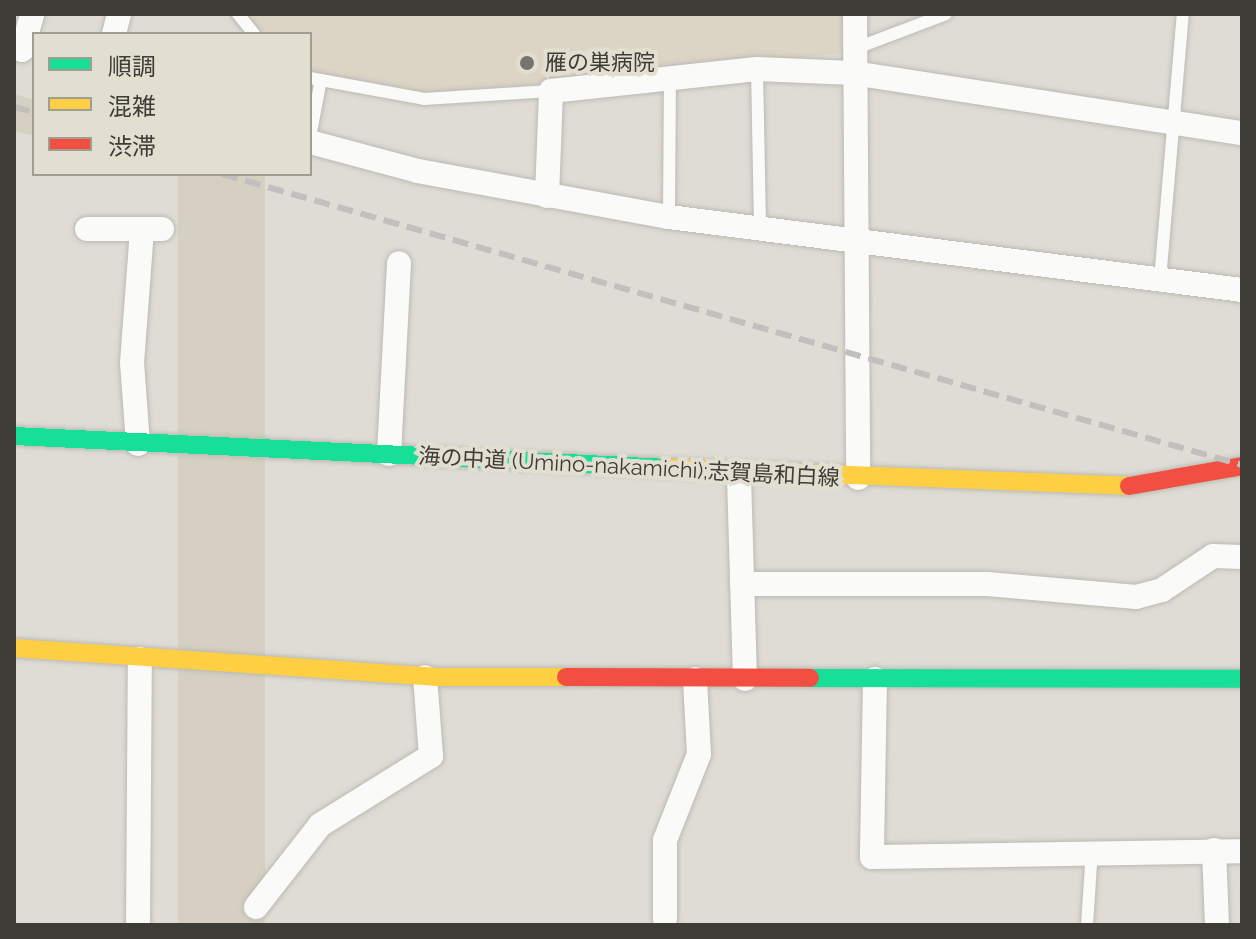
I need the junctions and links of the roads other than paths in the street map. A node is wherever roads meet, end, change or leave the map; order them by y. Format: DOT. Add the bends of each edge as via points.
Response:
graph roads {
  1 [pos="32,14"];
  2 [pos="238,14"];
  3 [pos="855,14"];
  4 [pos="946,14"];
  5 [pos="1183,14"];
  6 [pos="252,32"];
  7 [pos="854,49"];
  8 [pos="23,51"];
  9 [pos="757,69"];
  10 [pos="853,73"];
  11 [pos="670,80"];
  12 [pos="315,82"];
  13 [pos="551,91"];
  14 [pos="312,116"];
  15 [pos="1173,122"];
  16 [pos="1242,133"];
  17 [pos="312,139"];
  18 [pos="547,196"];
  19 [pos="669,217"];
  20 [pos="87,229"];
  21 [pos="760,230"];
  22 [pos="854,245"];
  23 [pos="399,263"];
  24 [pos="1160,280"];
  25 [pos="1242,290"];
  26 [pos="14,436"];
  27 [pos="138,444"];
  28 [pos="389,454"];
  29 [pos="1242,466"];
  30 [pos="739,477"];
  31 [pos="858,478"];
  32 [pos="1242,557"];
  33 [pos="742,584"];
  34 [pos="14,648"];
  35 [pos="140,659"];
  36 [pos="425,677"];
  37 [pos="695,679"];
  38 [pos="745,679"];
  39 [pos="875,679"];
  40 [pos="1242,679"];
  41 [pos="1092,850"];
  42 [pos="1214,850"];
  43 [pos="1242,851"];
  44 [pos="256,907"];
  45 [pos="665,919"];
  46 [pos="138,925"];
  47 [pos="1087,925"];
  48 [pos="1217,925"];
  1 -- 8 [label="street"];
  2 -- 6 [label="lane"];
  3 -- 7 [label="street"];
  4 -- 7 [label="lane"];
  5 -- 15 [label="lane"];
  7 -- 10 [label="street"];
  9 -- 10 [label="street"];
  9 -- 11 [label="street"];
  9 -- 21 [label="lane"];
  10 -- 15 [label="street"];
  10 -- 22 [label="street"];
  11 -- 13 [label="street"];
  11 -- 19 [label="lane"];
  12 -- 13 [label="lane" via="424,99"];
  12 -- 14 [label="lane"];
  13 -- 18 [label="street"];
  15 -- 16 [label="street"];
  15 -- 24 [label="lane"];
  17 -- 18 [label="street"];
  18 -- 19 [label="street"];
  19 -- 21 [label="street"];
  20 -- 27 [label="street" via="152,230 132,363"];
  21 -- 22 [label="street"];
  22 -- 24 [label="street"];
  22 -- 31 [label="street"];
  23 -- 28 [label="street"];
  24 -- 25 [label="street"];
  26 -- 27 [label="street, 海の中道 (Umino-nakamichi);志賀島和白線"];
  27 -- 28 [label="street, 海の中道 (Umino-nakamichi);志賀島和白線"];
  28 -- 30 [label="street, 海の中道 (Umino-nakamichi);志賀島和白線"];
  29 -- 31 [label="street, 海の中道 (Umino-nakamichi);志賀島和白線" via="1164,484 1086,489"];
  30 -- 31 [label="street, 海の中道 (Umino-nakamichi);志賀島和白線"];
  30 -- 33 [label="street"];
  32 -- 33 [label="street" via="1213,556 1162,590 1136,597 987,584"];
  33 -- 38 [label="street"];
  34 -- 35 [label="street"];
  35 -- 36 [label="street"];
  35 -- 46 [label="street"];
  36 -- 37 [label="street"];
  36 -- 44 [label="street" via="431,756 320,825"];
  37 -- 38 [label="street"];
  37 -- 45 [label="street" via="699,754 665,840"];
  38 -- 39 [label="street"];
  39 -- 40 [label="street"];
  39 -- 41 [label="street" via="872,857"];
  41 -- 42 [label="street"];
  41 -- 47 [label="lane"];
  42 -- 43 [label="street"];
  42 -- 48 [label="street"];
}
